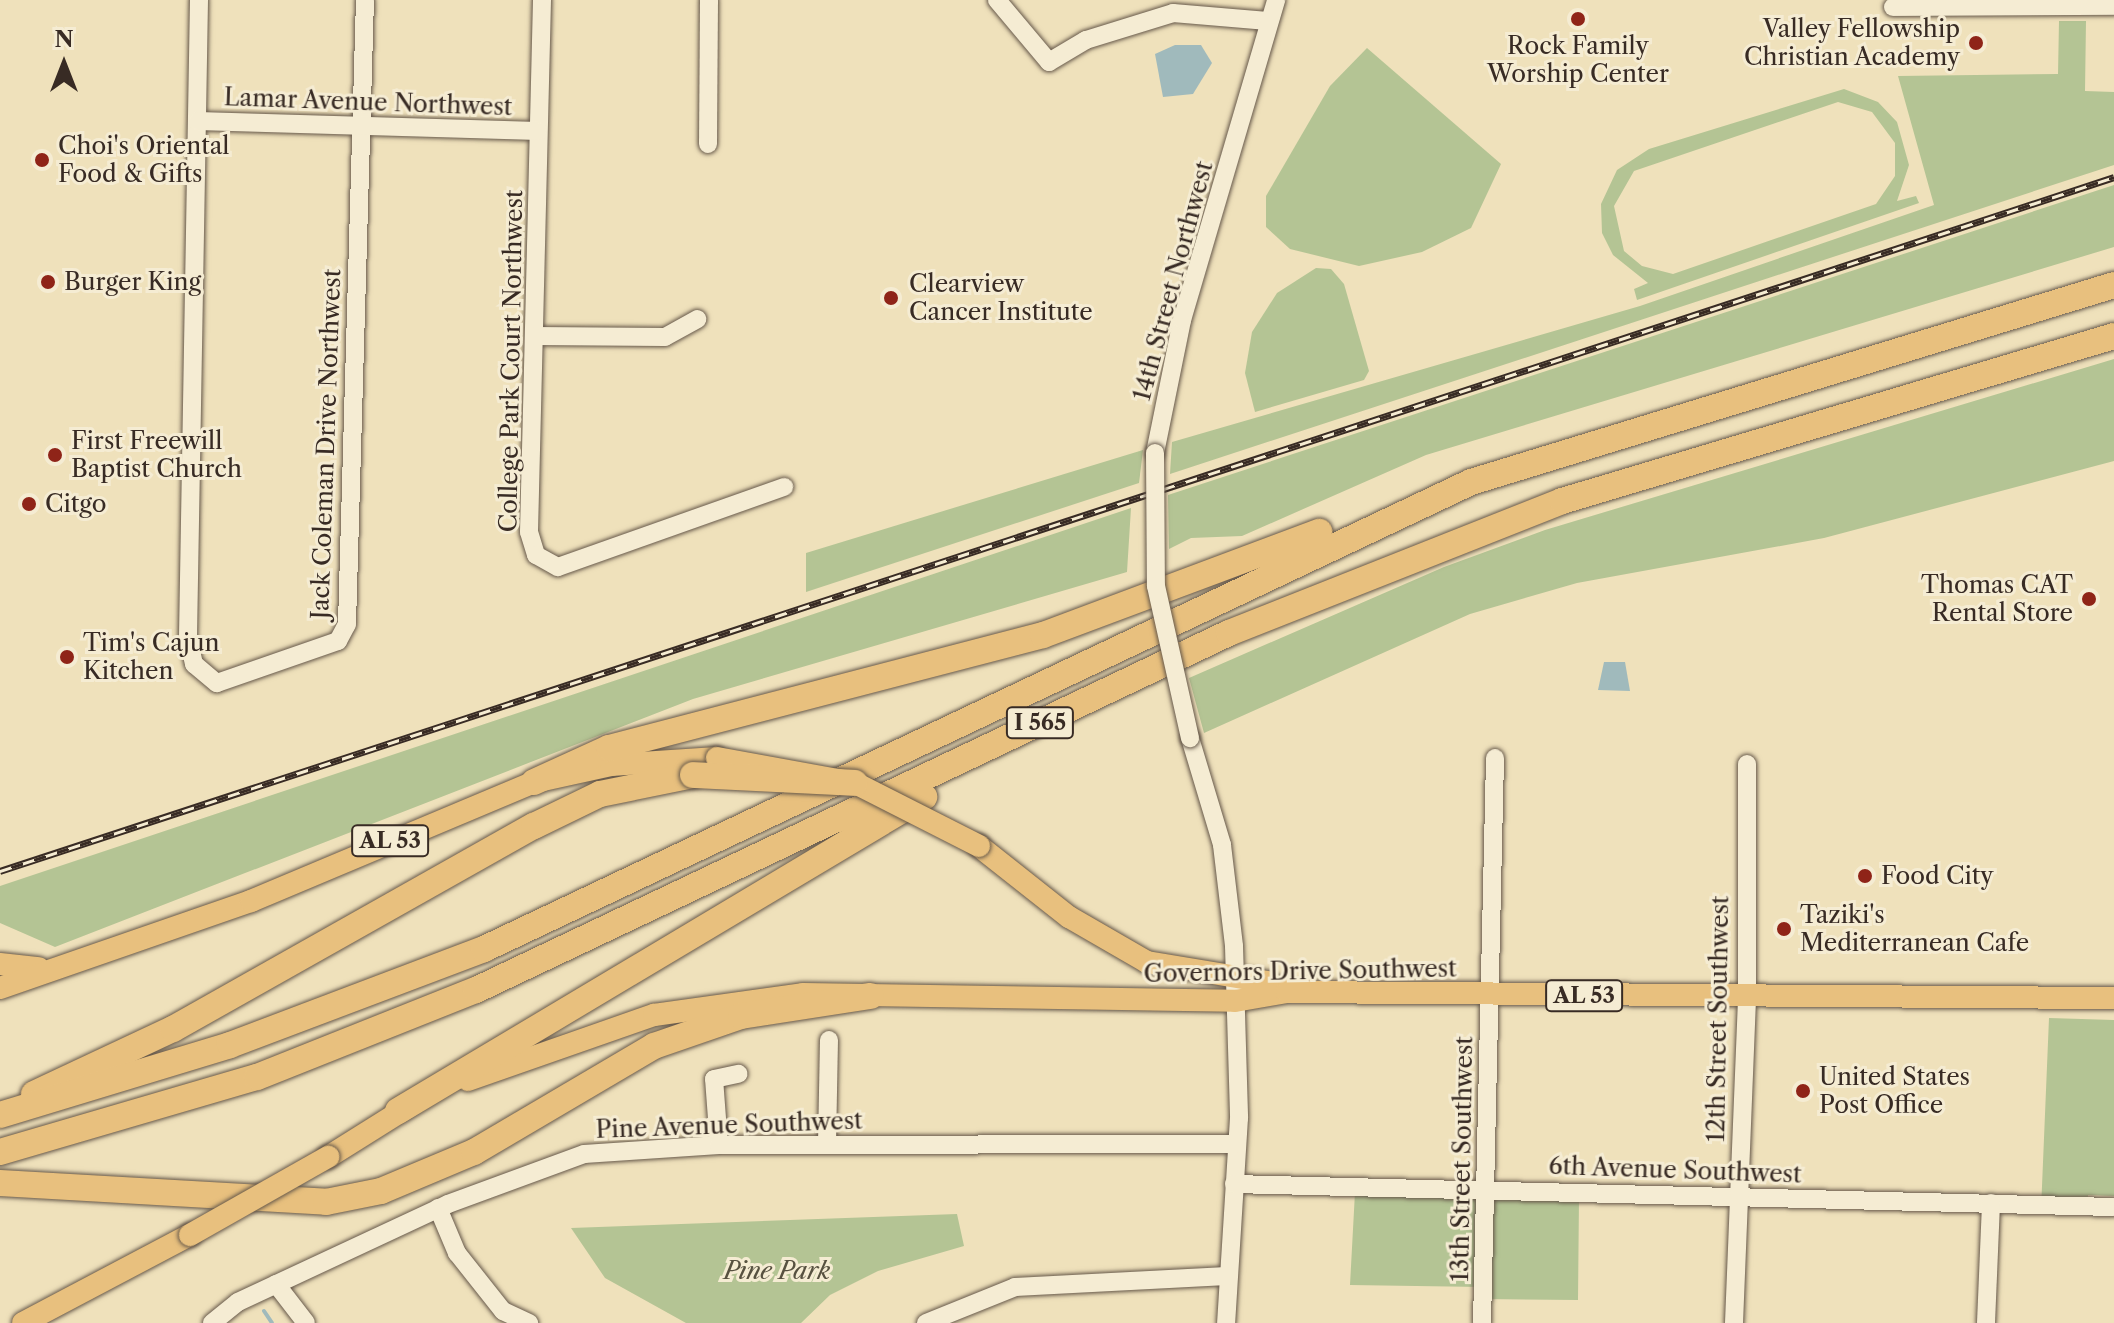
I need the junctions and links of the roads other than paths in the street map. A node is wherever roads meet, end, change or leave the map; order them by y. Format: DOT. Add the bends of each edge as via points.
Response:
graph roads {
  1 [pos="199,0"];
  2 [pos="365,0"];
  3 [pos="542,0"];
  4 [pos="709,0"];
  5 [pos="997,0"];
  6 [pos="1276,0"];
  7 [pos="2114,6"];
  8 [pos="1893,7"];
  9 [pos="1268,21"];
  10 [pos="198,121"];
  11 [pos="358,127"];
  12 [pos="538,131"];
  13 [pos="708,144"];
  14 [pos="2114,285"];
  15 [pos="697,319"];
  16 [pos="534,336"];
  17 [pos="2106,338"];
  18 [pos="1471,482"];
  19 [pos="784,487"];
  20 [pos="1495,758"];
  21 [pos="1747,764"];
  22 [pos="944,769"];
  23 [pos="534,782"];
  24 [pos="855,783"];
  25 [pos="0,964"];
  26 [pos="72,965"];
  27 [pos="0,988"];
  28 [pos="1234,990"];
  29 [pos="1488,995"];
  30 [pos="870,996"];
  31 [pos="1747,998"];
  32 [pos="2114,998"];
  33 [pos="829,1040"];
  34 [pos="738,1074"];
  35 [pos="398,1111"];
  36 [pos="0,1113"];
  37 [pos="827,1144"];
  38 [pos="1237,1144"];
  39 [pos="719,1145"];
  40 [pos="0,1152"];
  41 [pos="0,1183"];
  42 [pos="1234,1184"];
  43 [pos="1486,1189"];
  44 [pos="1738,1197"];
  45 [pos="1991,1203"];
  46 [pos="2114,1207"];
  47 [pos="438,1208"];
  48 [pos="1227,1276"];
  49 [pos="276,1284"];
  50 [pos="62,1308"];
  51 [pos="23,1323"];
  52 [pos="39,1323"];
  53 [pos="212,1323"];
  54 [pos="306,1323"];
  55 [pos="529,1323"];
  56 [pos="926,1323"];
  57 [pos="1226,1323"];
  58 [pos="1482,1323"];
  59 [pos="1734,1323"];
  60 [pos="1986,1323"];
  1 -- 10 [label="street, Jack Coleman Drive Northwest"];
  2 -- 11 [label="street, Jack Coleman Drive Northwest"];
  3 -- 12 [label="street, College Park Court Northwest"];
  4 -- 13 [label="street"];
  5 -- 9 [label="street" via="1049,62 1086,40 1173,13"];
  6 -- 9 [label="street, 14th Street Northwest"];
  7 -- 8 [label="street"];
  9 -- 28 [label="street, 14th Street Northwest, bridge" via="1182,320 1155,453 1156,586 1226,868"];
  10 -- 11 [label="street, Lamar Avenue Northwest"];
  10 -- 11 [label="street, Jack Coleman Drive Northwest" via="188,638 194,664 217,683 338,641 347,624"];
  11 -- 12 [label="street, Lamar Avenue Northwest"];
  12 -- 16 [label="street, College Park Court Northwest"];
  14 -- 18 [label="highway, I 565"];
  15 -- 16 [label="street" via="665,337"];
  16 -- 19 [label="street, College Park Court Northwest" via="529,532 536,555 558,567"];
  17 -- 22 [label="highway, I 565" via="1562,501 1229,633"];
  18 -- 23 [label="highway" via="1043,635 609,748"];
  18 -- 36 [label="highway, I 565" via="484,949 230,1045"];
  20 -- 29 [label="street, 13th Street Southwest"];
  21 -- 31 [label="street, 12th Street Southwest"];
  22 -- 35 [label="highway" via="932,792 912,805"];
  22 -- 40 [label="highway, I 565" via="476,990 257,1077"];
  23 -- 24 [label="main road, AL 53, bridge" via="611,765 717,758"];
  23 -- 26 [label="main road, AL 53" via="251,901"];
  24 -- 28 [label="main road, AL 53, bridge" via="979,846 1107,942"];
  24 -- 36 [label="highway, bridge" via="693,775 600,794 173,1029"];
  25 -- 26 [label="main road, AL 53"];
  26 -- 27 [label="main road, AL 53"];
  28 -- 29 [label="main road, Governors Drive Southwest / AL 53"];
  28 -- 30 [label="main road, Governors Drive Southwest / AL 53"];
  28 -- 38 [label="street, 14th Street Northwest"];
  29 -- 31 [label="main road, Governors Drive Southwest / AL 53"];
  29 -- 43 [label="street, 13th Street Southwest"];
  30 -- 35 [label="main road, AL 53" via="752,997 654,1015 573,1039"];
  30 -- 41 [label="highway" via="741,1016 654,1046 474,1152 367,1194 326,1202"];
  31 -- 32 [label="main road, Governors Drive Southwest / AL 53"];
  31 -- 44 [label="street, 12th Street Southwest"];
  33 -- 37 [label="street"];
  34 -- 39 [label="street" via="714,1079"];
  35 -- 50 [label="main road, AL 53, bridge" via="328,1157"];
  37 -- 38 [label="street, Pine Avenue Southwest"];
  37 -- 39 [label="street, Pine Avenue Southwest"];
  38 -- 42 [label="street, 14th Street Northwest"];
  39 -- 47 [label="street, Pine Avenue Southwest" via="584,1154"];
  42 -- 43 [label="street, 6th Avenue Southwest"];
  42 -- 48 [label="street, 14th Street Northwest"];
  43 -- 44 [label="street, 6th Avenue Southwest"];
  43 -- 58 [label="street, 13th Street Southwest"];
  44 -- 45 [label="street, 6th Avenue Southwest"];
  44 -- 59 [label="street, 12th Street Southwest"];
  45 -- 46 [label="street, 6th Avenue Southwest"];
  45 -- 60 [label="street"];
  47 -- 49 [label="street, Pine Avenue Southwest"];
  47 -- 55 [label="street" via="457,1253 503,1311"];
  48 -- 56 [label="street" via="1028,1285"];
  48 -- 57 [label="street, 14th Street Northwest"];
  49 -- 53 [label="street, Pine Avenue Southwest"];
  49 -- 54 [label="street"];
  50 -- 51 [label="main road, AL 53"];
  50 -- 52 [label="main road"];
}
